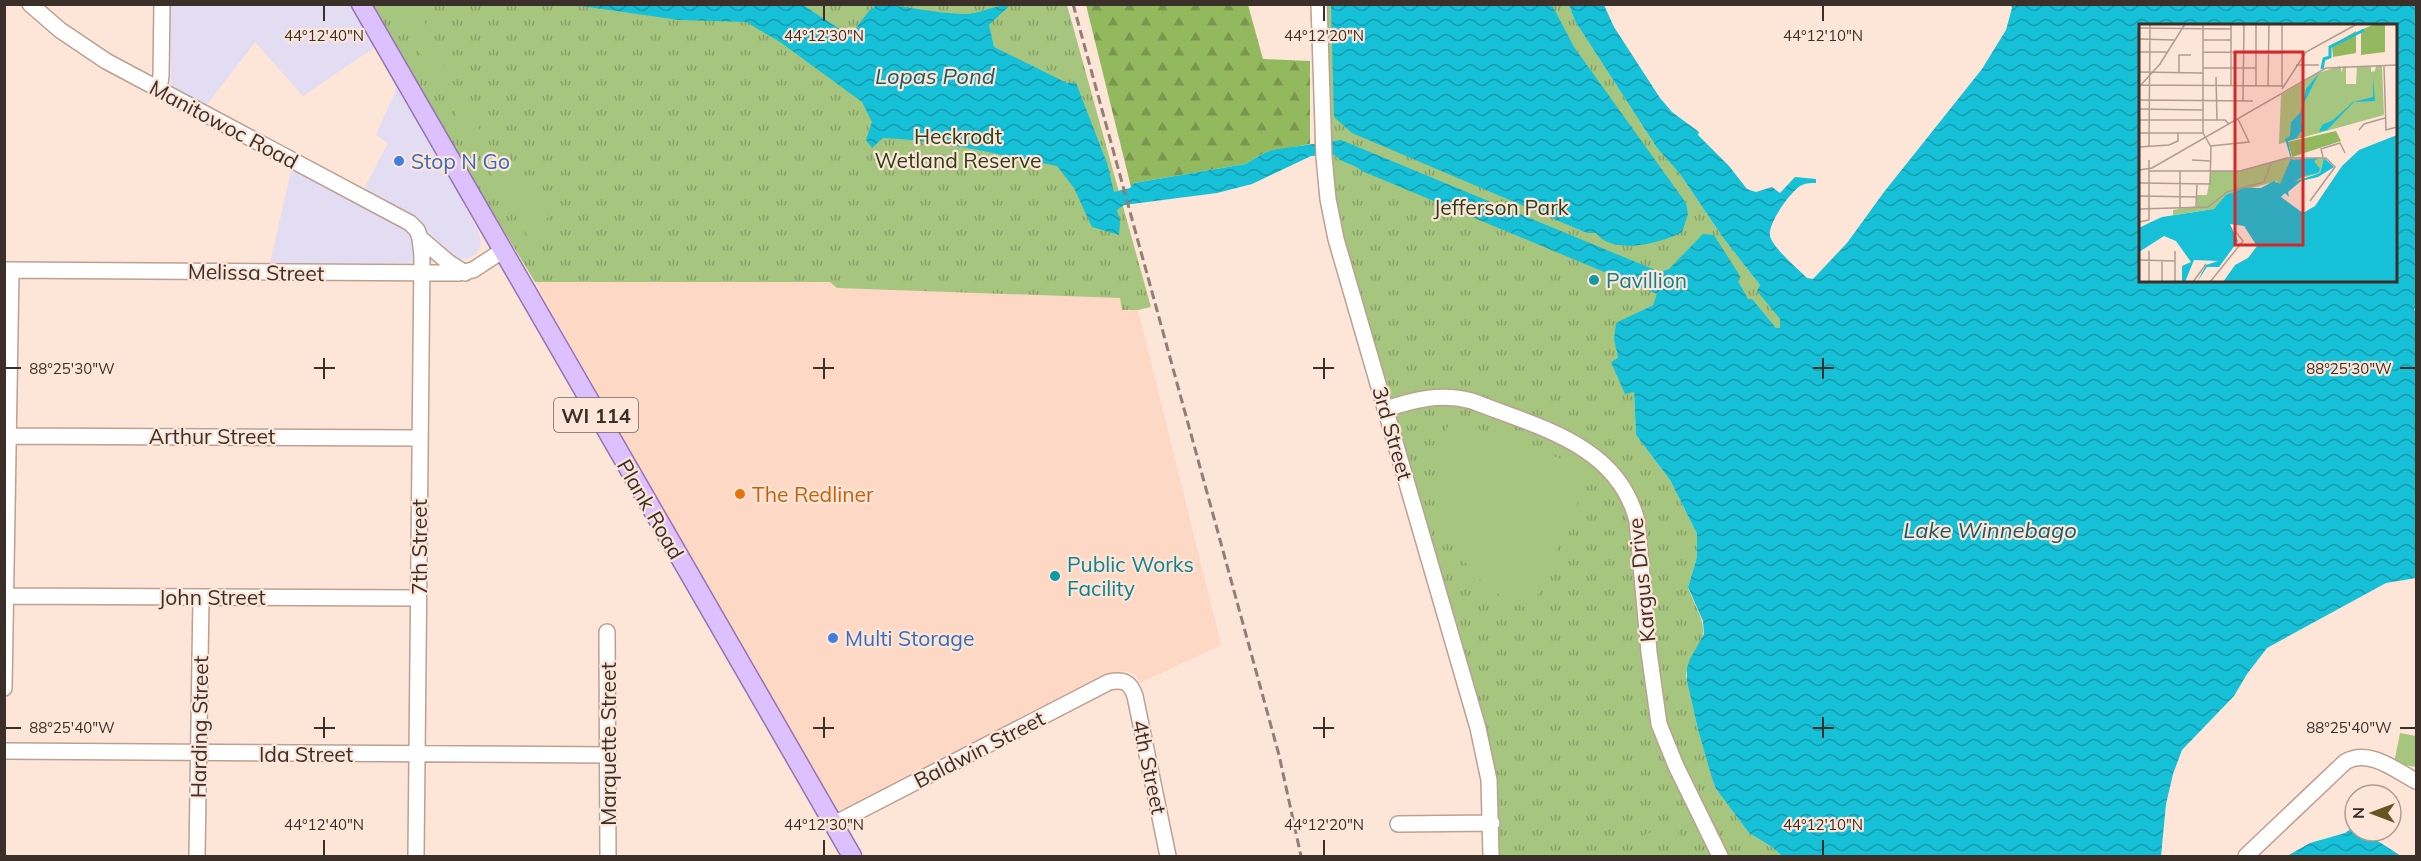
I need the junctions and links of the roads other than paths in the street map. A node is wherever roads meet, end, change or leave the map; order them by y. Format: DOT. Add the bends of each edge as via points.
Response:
graph roads {
  1 [pos="30,4"];
  2 [pos="162,4"];
  3 [pos="361,4"];
  4 [pos="1319,4"];
  5 [pos="159,90"];
  6 [pos="420,238"];
  7 [pos="502,251"];
  8 [pos="8,270"];
  9 [pos="422,273"];
  10 [pos="466,273"];
  11 [pos="1386,409"];
  12 [pos="6,436"];
  13 [pos="420,438"];
  14 [pos="5,596"];
  15 [pos="201,597"];
  16 [pos="418,598"];
  17 [pos="607,632"];
  18 [pos="1125,681"];
  19 [pos="4,688"];
  20 [pos="4,751"];
  21 [pos="199,753"];
  22 [pos="417,754"];
  23 [pos="608,755"];
  24 [pos="2416,782"];
  25 [pos="1492,823"];
  26 [pos="834,824"];
  27 [pos="1398,824"];
  28 [pos="197,856"];
  29 [pos="416,856"];
  30 [pos="608,856"];
  31 [pos="852,856"];
  32 [pos="1168,856"];
  33 [pos="1491,856"];
  34 [pos="1720,856"];
  35 [pos="2246,856"];
  1 -- 5 [label="street, Manitowoc Road" via="80,44"];
  2 -- 5 [label="street"];
  3 -- 7 [label="main road, Plank Road / WI 114"];
  4 -- 11 [label="street, 3rd Street" via="1328,199"];
  5 -- 6 [label="street, Manitowoc Road" via="410,223"];
  6 -- 9 [label="street, 7th Street"];
  6 -- 10 [label="street, Manitowoc Road"];
  7 -- 10 [label="street, Melissa Street"];
  7 -- 26 [label="main road, Plank Road / WI 114"];
  8 -- 9 [label="street, Melissa Street"];
  8 -- 12 [label="street"];
  9 -- 10 [label="street, Melissa Street"];
  9 -- 13 [label="street, 7th Street"];
  11 -- 25 [label="street, 3rd Street" via="1478,728 1489,780"];
  11 -- 34 [label="street, Kargus Drive" via="1425,397 1454,396 1472,401 1584,447 1605,463 1624,487 1637,521 1659,724"];
  12 -- 13 [label="street, Arthur Street"];
  12 -- 14 [label="street"];
  13 -- 16 [label="street, 7th Street"];
  14 -- 15 [label="street, John Street"];
  14 -- 19 [label="street"];
  15 -- 16 [label="street, John Street"];
  15 -- 21 [label="street, Harding Street"];
  16 -- 22 [label="street, 7th Street"];
  17 -- 23 [label="street, Marquette Street"];
  18 -- 26 [label="street, Baldwin Street" via="1109,682"];
  18 -- 32 [label="street, 4th Street" via="1135,696"];
  20 -- 21 [label="street, Ida Street"];
  21 -- 22 [label="street, Ida Street"];
  21 -- 28 [label="street, Harding Street"];
  22 -- 23 [label="street, Ida Street"];
  22 -- 29 [label="street, 7th Street"];
  23 -- 30 [label="street, Marquette Street"];
  24 -- 35 [label="street" via="2369,757 2352,758"];
  25 -- 27 [label="street"];
  25 -- 33 [label="street, 3rd Street"];
  26 -- 31 [label="main road, Plank Road / WI 114"];
}
